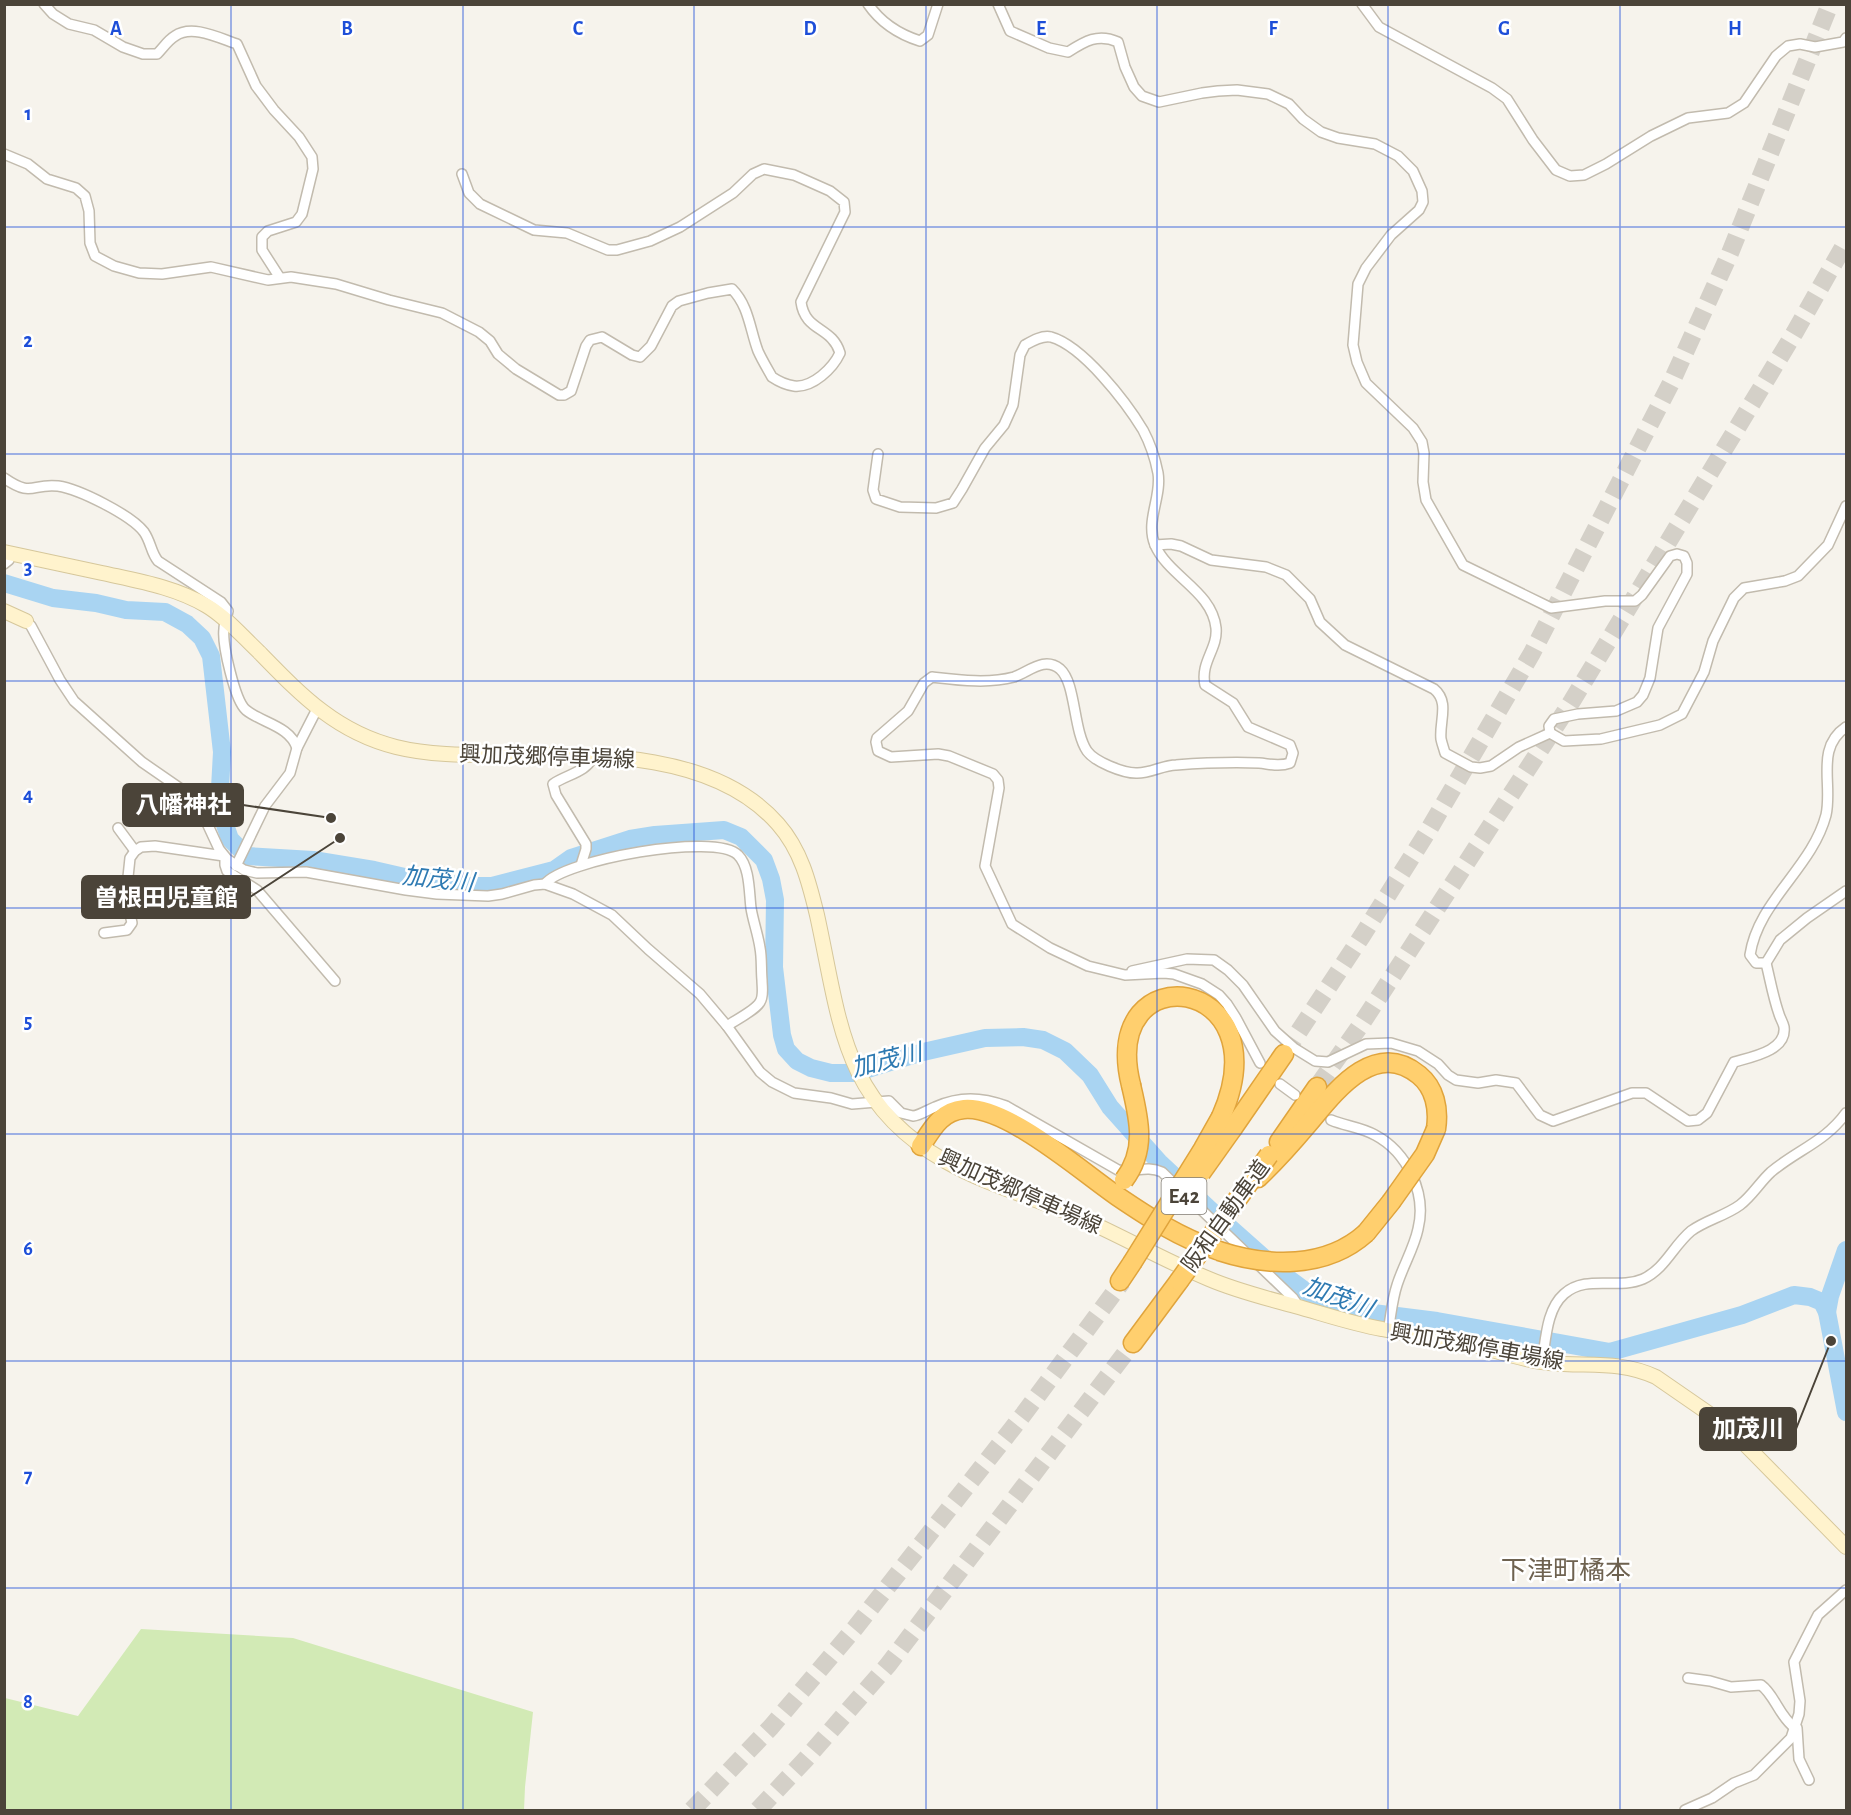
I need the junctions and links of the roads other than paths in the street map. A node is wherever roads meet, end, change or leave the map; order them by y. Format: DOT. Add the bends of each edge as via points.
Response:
graph roads {
  1 [pos="44,4"];
  2 [pos="868,4"];
  3 [pos="938,4"];
  4 [pos="998,4"];
  5 [pos="1362,4"];
  6 [pos="1846,38"];
  7 [pos="4,154"];
  8 [pos="462,174"];
  9 [pos="280,278"];
  10 [pos="878,454"];
  11 [pos="4,478"];
  12 [pos="1846,506"];
  13 [pos="1155,545"];
  14 [pos="6,556"];
  15 [pos="4,611"];
  16 [pos="226,620"];
  17 [pos="26,621"];
  18 [pos="317,709"];
  19 [pos="1846,727"];
  20 [pos="1550,733"];
  21 [pos="297,748"];
  22 [pos="593,756"];
  23 [pos="118,828"];
  24 [pos="135,851"];
  25 [pos="225,857"];
  26 [pos="237,863"];
  27 [pos="581,865"];
  28 [pos="545,884"];
  29 [pos="1846,891"];
  30 [pos="104,933"];
  31 [pos="1766,963"];
  32 [pos="1118,974"];
  33 [pos="335,981"];
  34 [pos="727,1026"];
  35 [pos="1284,1054"];
  36 [pos="1260,1064"];
  37 [pos="1280,1084"];
  38 [pos="1317,1087"];
  39 [pos="1295,1095"];
  40 [pos="875,1103"];
  41 [pos="1846,1113"];
  42 [pos="1331,1120"];
  43 [pos="1227,1122"];
  44 [pos="921,1146"];
  45 [pos="1273,1158"];
  46 [pos="1117,1185"];
  47 [pos="1121,1282"];
  48 [pos="1300,1307"];
  49 [pos="1389,1328"];
  50 [pos="1133,1343"];
  51 [pos="1542,1362"];
  52 [pos="1846,1547"];
  53 [pos="1846,1590"];
  54 [pos="1688,1678"];
  55 [pos="1796,1725"];
  56 [pos="1809,1780"];
  57 [pos="1685,1810"];
  1 -- 9 [label="street" via="61,20 94,30 143,54 157,54 176,35 189,30 237,44 256,86 312,157 313,169 302,213 296,222 268,231 262,237 262,250"];
  2 -- 3 [label="street" via="892,28 920,41 928,35"];
  4 -- 20 [label="street" via="1010,31 1049,48 1068,52 1088,39 1107,37 1118,42 1129,77 1142,96 1159,102 1218,91 1268,94 1289,104 1321,132 1375,144 1398,156 1413,171 1423,202 1391,234 1358,284 1353,345 1366,383 1413,428 1422,442 1426,500 1463,565 1551,608 1635,601 1670,556 1684,556 1687,563 1687,574 1658,628 1650,678 1643,695 1616,711 1554,719"];
  5 -- 6 [label="street" via="1379,27 1507,99 1556,170 1570,176 1584,175 1688,118 1728,113 1744,102 1776,56 1788,46 1815,47 1843,42"];
  7 -- 9 [label="street" via="85,196 95,256 114,266 162,274 211,267 268,280"];
  8 -- 9 [label="street" via="469,193 480,204 534,230 567,233 608,250 650,241 680,227 764,169 794,175 830,191 844,202 845,212 801,302 802,312 811,324 837,341 840,353 836,362 822,375 796,387 772,377 738,295 732,289 724,289 672,306 651,346 640,357 602,337 590,340 571,391 564,395 516,369 479,332 442,313 336,284"];
  10 -- 13 [label="street" via="873,490 876,499 900,507 936,508 953,503 1013,405 1025,345 1049,337 1091,364 1143,430 1158,475 1158,500 1151,529"];
  11 -- 16 [label="street" via="25,489 64,487 123,514 142,530 158,561 225,606"];
  12 -- 20 [label="street" via="1828,545 1798,576 1744,588 1734,598 1682,714 1660,725 1601,739 1564,741"];
  13 -- 20 [label="street" via="1181,546 1211,560 1266,567 1286,575 1311,599 1320,622 1345,645 1440,694 1445,753 1472,767 1491,766"];
  13 -- 32 [label="street" via="1211,613 1216,629 1203,673 1205,685 1233,703 1248,727 1290,745 1290,763 1164,765 1137,773 1115,769 1090,754 1082,743 1068,680 1060,669 1048,664 1032,666 1004,679 932,677 924,683 908,711 876,742 878,751 891,757 938,754 993,774 999,788 985,866 1012,924 1088,966"];
  14 -- 16 [label="main road, 興加茂郷停車場線" via="167,589 194,599"];
  15 -- 17 [label="main road"];
  16 -- 18 [label="main road, 興加茂郷停車場線"];
  16 -- 21 [label="street" via="224,640 239,702 290,735"];
  17 -- 25 [label="street" via="74,701 142,762 194,798"];
  18 -- 21 [label="street"];
  18 -- 22 [label="main road, 興加茂郷停車場線" via="347,729 413,751"];
  19 -- 31 [label="street" via="1836,733 1827,756 1826,815 1810,850 1764,915 1752,940 1750,955 1756,963"];
  21 -- 26 [label="street" via="290,773 265,806"];
  22 -- 27 [label="street" via="585,768 553,784 586,844"];
  22 -- 40 [label="main road, 興加茂郷停車場線" via="646,761 710,778 747,796 777,823 798,853 807,877 838,1018 851,1060"];
  23 -- 24 [label="street"];
  24 -- 25 [label="street" via="155,846"];
  24 -- 30 [label="street" via="129,860 126,896 131,926"];
  25 -- 26 [label="street"];
  25 -- 33 [label="street" via="227,872 256,890"];
  26 -- 28 [label="street" via="257,873 306,872 437,894 488,896"];
  27 -- 28 [label="street"];
  27 -- 34 [label="street" via="673,848 705,846 737,854 744,865 761,950 762,995 758,1005"];
  28 -- 34 [label="street" via="612,915 700,994"];
  29 -- 31 [label="street" via="1780,940"];
  31 -- 32 [label="street" via="1784,1035 1776,1046 1734,1062 1707,1113 1688,1120 1646,1093 1632,1093 1553,1121 1540,1115 1515,1083 1456,1080 1428,1057 1397,1044 1366,1044 1328,1062 1315,1061 1275,1032 1238,979 1209,959 1172,961"];
  32 -- 36 [label="street" via="1173,974 1211,989 1236,1018"];
  34 -- 40 [label="street" via="760,1072 779,1087 852,1104"];
  35 -- 43 [label="highway, 阪和自動車道 / E42"];
  37 -- 39 [label="street"];
  38 -- 45 [label="highway, 阪和自動車道 / E42"];
  40 -- 44 [label="main road, 興加茂郷停車場線"];
  40 -- 48 [label="street" via="889,1101 901,1113 913,1116 955,1100 986,1099 1015,1110 1118,1170 1155,1169"];
  41 -- 51 [label="street" via="1818,1141 1771,1172 1741,1205 1689,1233 1649,1276 1620,1284 1581,1284 1564,1293 1551,1313"];
  42 -- 49 [label="street" via="1368,1131 1383,1140 1404,1161 1415,1182 1419,1227 1393,1301"];
  43 -- 46 [label="highway, bridge" via="1233,1046 1220,1017 1197,1000 1179,996 1150,1005 1136,1019 1127,1038 1128,1071 1140,1142 1134,1165"];
  43 -- 47 [label="highway, 阪和自動車道 / E42, bridge"];
  44 -- 46 [label="highway" via="947,1114 961,1109 984,1111"];
  44 -- 48 [label="main road, 興加茂郷停車場線" via="962,1170 1073,1215 1204,1277"];
  45 -- 46 [label="highway, bridge" via="1346,1081 1362,1070 1379,1064 1403,1065 1423,1078 1436,1100 1436,1129 1425,1154 1391,1202 1366,1233 1342,1250 1313,1260 1260,1260 1219,1251 1169,1229"];
  45 -- 50 [label="highway, 阪和自動車道 / E42, bridge" via="1240,1196"];
  48 -- 49 [label="main road, 興加茂郷停車場線" via="1354,1323"];
  49 -- 51 [label="main road, 興加茂郷停車場線"];
  51 -- 52 [label="main road, 興加茂郷停車場線" via="1612,1364 1656,1377 1727,1426"];
  53 -- 55 [label="street" via="1818,1615 1794,1662 1800,1701"];
  54 -- 55 [label="street" via="1731,1688 1761,1685 1782,1716"];
  55 -- 56 [label="street" via="1799,1759"];
  55 -- 57 [label="street" via="1791,1738 1754,1775"];
}
